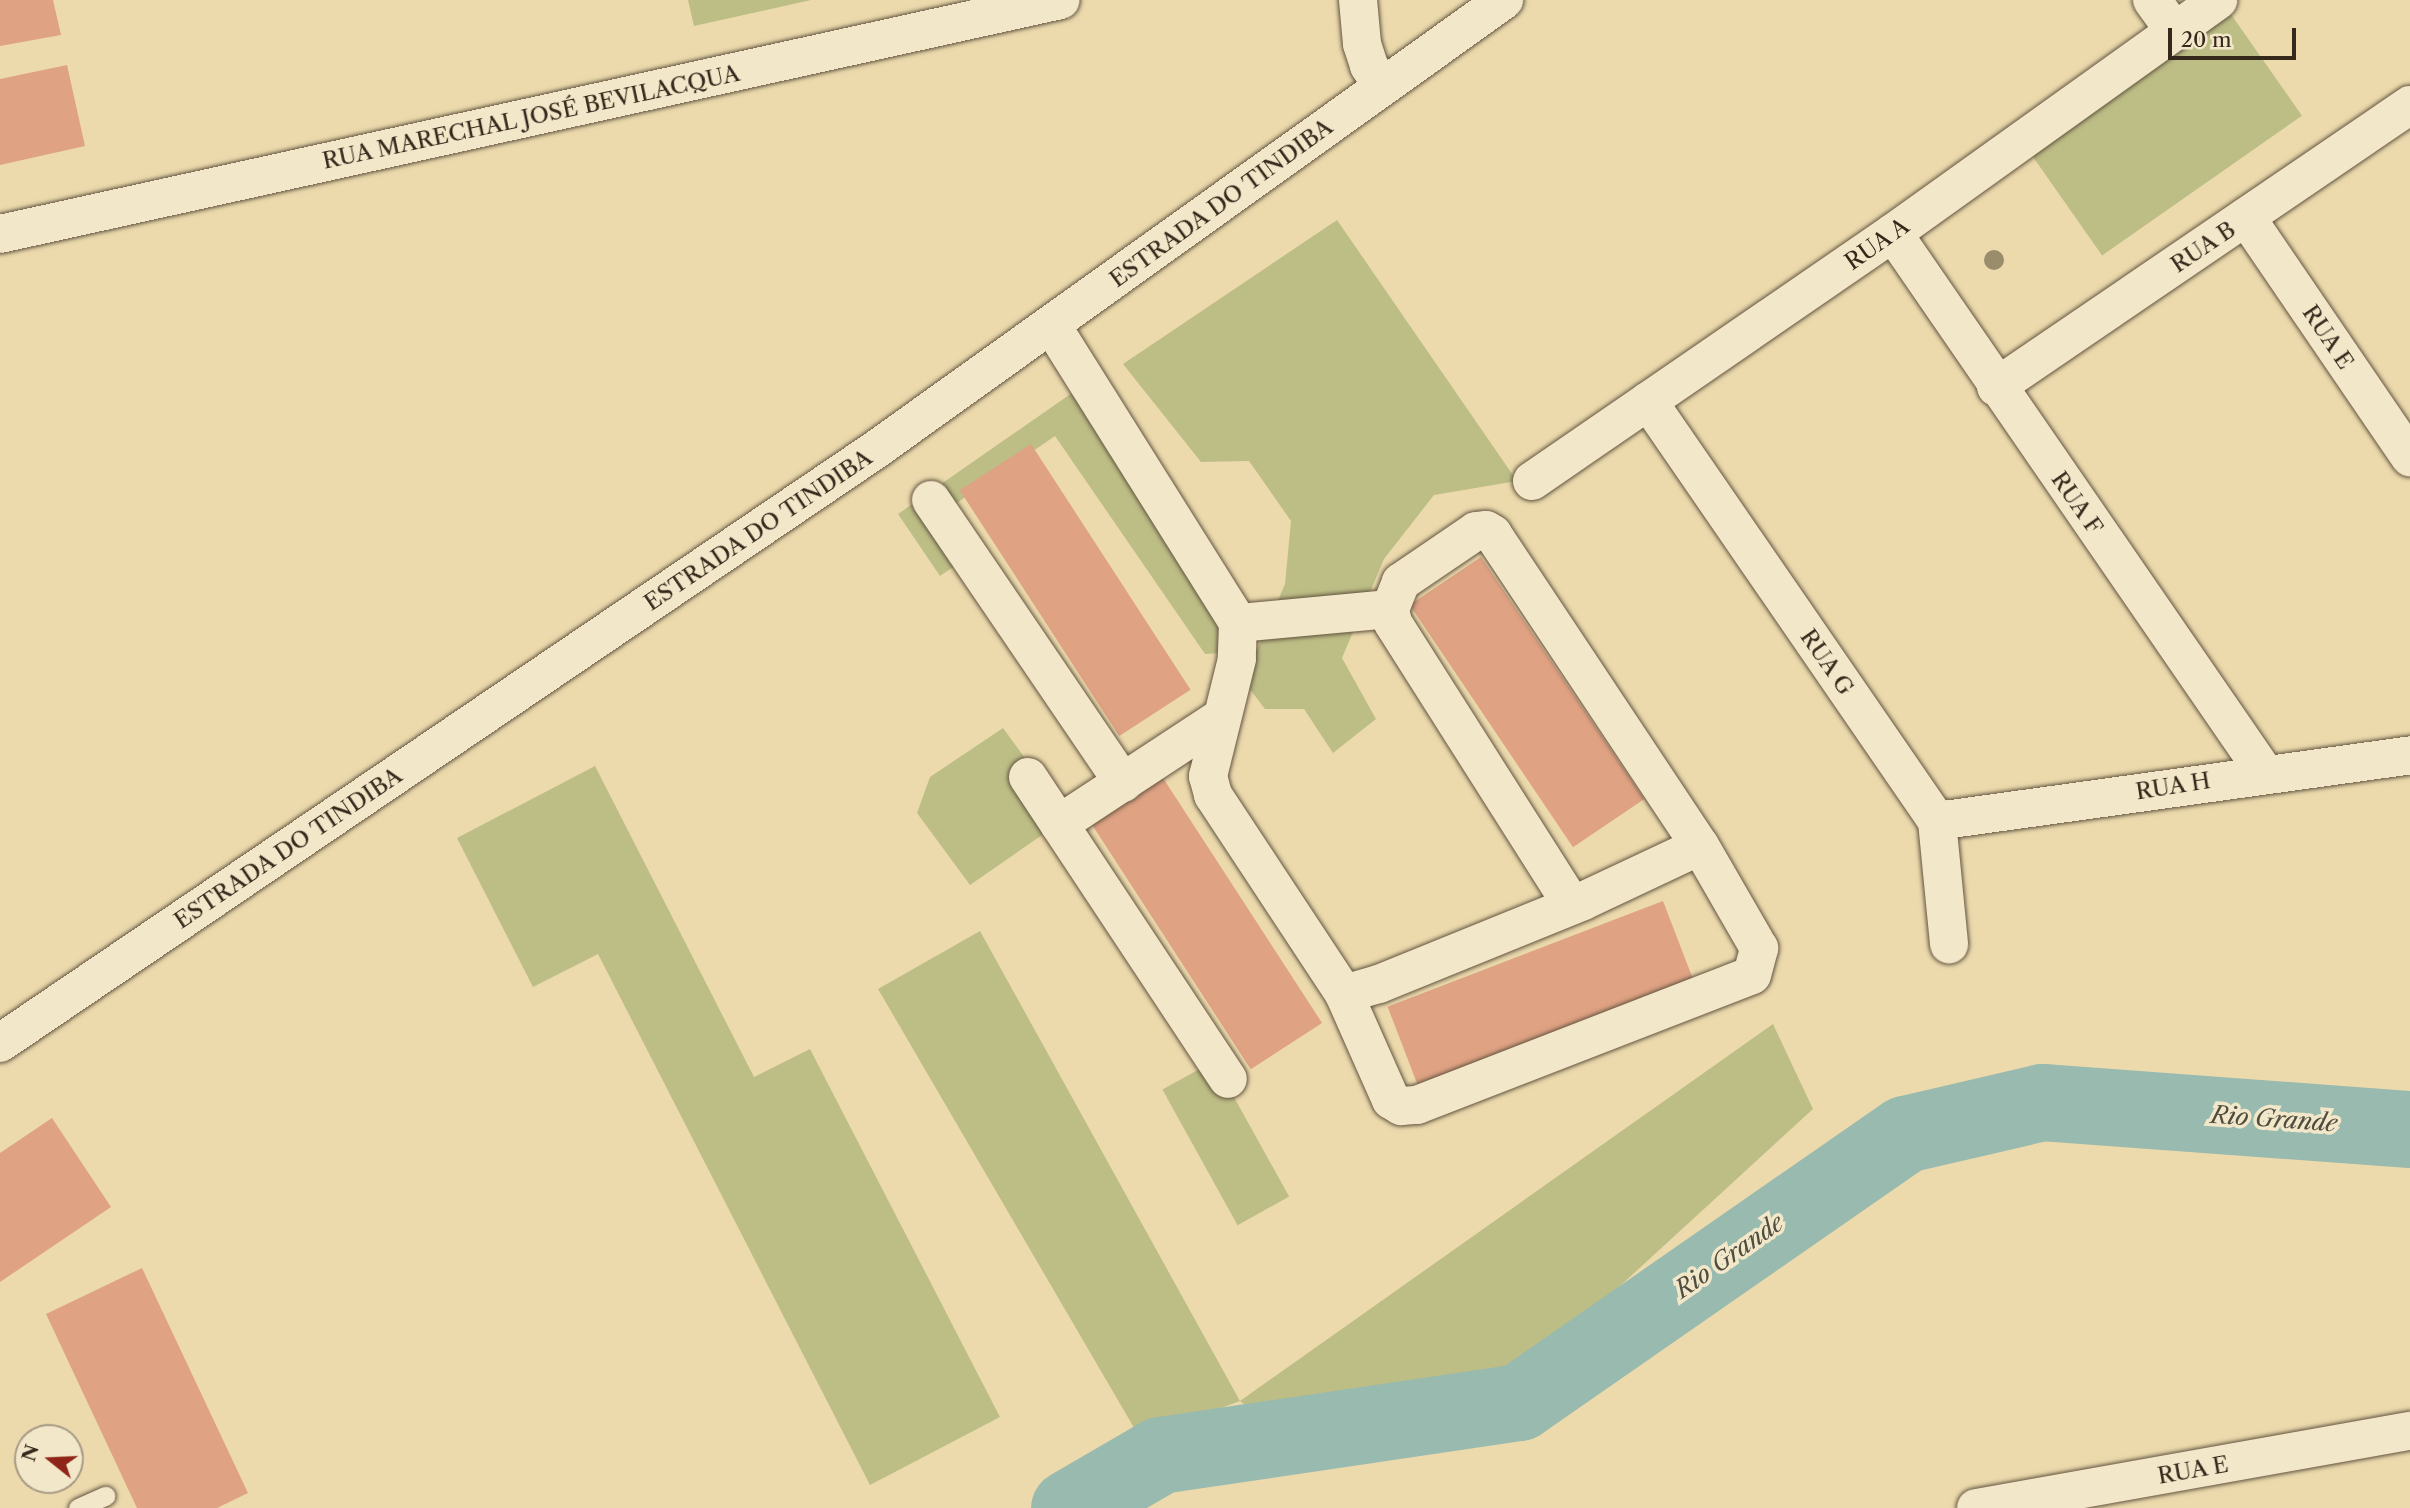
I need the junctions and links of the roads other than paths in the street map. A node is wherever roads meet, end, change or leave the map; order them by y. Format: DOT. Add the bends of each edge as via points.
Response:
graph roads {
  1 [pos="1061,0"];
  2 [pos="1358,0"];
  3 [pos="1504,0"];
  4 [pos="2218,0"];
  5 [pos="2163,15"];
  6 [pos="1382,85"];
  7 [pos="2410,105"];
  8 [pos="2246,217"];
  9 [pos="0,233"];
  10 [pos="1893,233"];
  11 [pos="1052,326"];
  12 [pos="1996,387"];
  13 [pos="1648,401"];
  14 [pos="2410,457"];
  15 [pos="1532,481"];
  16 [pos="931,500"];
  17 [pos="1390,609"];
  18 [pos="1238,623"];
  19 [pos="1222,717"];
  20 [pos="2410,755"];
  21 [pos="2264,772"];
  22 [pos="1028,777"];
  23 [pos="1123,783"];
  24 [pos="1937,821"];
  25 [pos="1059,824"];
  26 [pos="1700,846"];
  27 [pos="1572,905"];
  28 [pos="1949,944"];
  29 [pos="1344,994"];
  30 [pos="0,1043"];
  31 [pos="1228,1079"];
  32 [pos="2410,1431"];
  33 [pos="105,1496"];
  34 [pos="78,1508"];
  35 [pos="1976,1508"];
  1 -- 9 [label="street, RUA MARECHAL JOSÉ BEVILACQUA"];
  2 -- 6 [label="street" via="1362,44"];
  3 -- 6 [label="street, ESTRADA DO TINDIBA"];
  4 -- 5 [label="street, RUA A"];
  5 -- 10 [label="street, RUA A"];
  6 -- 11 [label="street, ESTRADA DO TINDIBA"];
  7 -- 8 [label="street, RUA B"];
  8 -- 12 [label="street, RUA B"];
  8 -- 14 [label="street, RUA E"];
  10 -- 12 [label="street, RUA F"];
  10 -- 13 [label="street, RUA A"];
  11 -- 18 [label="street"];
  11 -- 30 [label="street, ESTRADA DO TINDIBA" via="844,472"];
  12 -- 21 [label="street, RUA F"];
  13 -- 15 [label="street, RUA A"];
  13 -- 24 [label="street, RUA G"];
  16 -- 23 [label="street"];
  17 -- 18 [label="street"];
  17 -- 26 [label="street" via="1401,582 1476,531 1493,534"];
  17 -- 27 [label="street" via="1393,623"];
  18 -- 19 [label="street" via="1237,659"];
  19 -- 23 [label="street"];
  19 -- 29 [label="street" via="1208,776 1213,795"];
  20 -- 21 [label="street, RUA H"];
  21 -- 24 [label="street, RUA H"];
  22 -- 25 [label="street"];
  23 -- 25 [label="street"];
  24 -- 28 [label="street, RUA G"];
  25 -- 31 [label="street"];
  26 -- 27 [label="street"];
  26 -- 29 [label="street" via="1759,948 1752,975 1417,1105 1401,1107 1391,1100"];
  27 -- 29 [label="street"];
  32 -- 35 [label="street, RUA E"];
  33 -- 34 [label="lane"];
}
